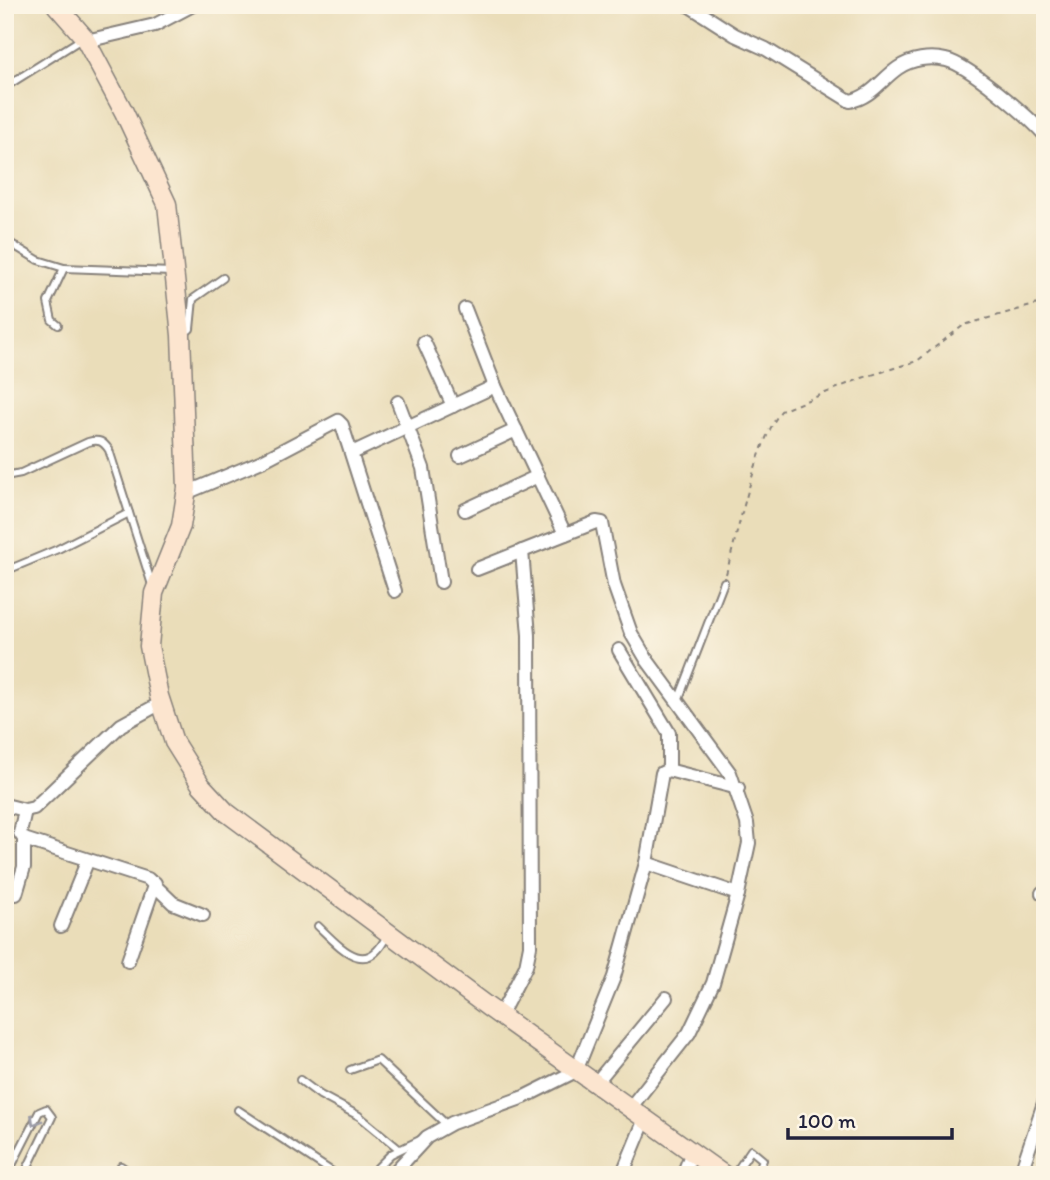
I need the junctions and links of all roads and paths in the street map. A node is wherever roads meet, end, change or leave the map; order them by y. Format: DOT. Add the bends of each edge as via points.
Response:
graph roads {
  1 [pos="56,5"];
  2 [pos="193,5"];
  3 [pos="688,5"];
  4 [pos="85,39"];
  5 [pos="5,88"];
  6 [pos="1045,135"];
  7 [pos="5,240"];
  8 [pos="64,268"];
  9 [pos="174,272"];
  10 [pos="223,278"];
  11 [pos="1045,302"];
  12 [pos="465,309"];
  13 [pos="58,325"];
  14 [pos="181,335"];
  15 [pos="424,342"];
  16 [pos="495,386"];
  17 [pos="398,402"];
  18 [pos="453,406"];
  19 [pos="409,426"];
  20 [pos="516,430"];
  21 [pos="352,453"];
  22 [pos="460,456"];
  23 [pos="538,475"];
  24 [pos="5,477"];
  25 [pos="186,493"];
  26 [pos="465,510"];
  27 [pos="129,513"];
  28 [pos="565,534"];
  29 [pos="522,551"];
  30 [pos="477,569"];
  31 [pos="5,571"];
  32 [pos="441,582"];
  33 [pos="724,582"];
  34 [pos="395,591"];
  35 [pos="154,593"];
  36 [pos="619,650"];
  37 [pos="677,702"];
  38 [pos="161,703"];
  39 [pos="688,718"];
  40 [pos="669,733"];
  41 [pos="669,770"];
  42 [pos="738,788"];
  43 [pos="5,804"];
  44 [pos="26,810"];
  45 [pos="24,839"];
  46 [pos="87,862"];
  47 [pos="646,863"];
  48 [pos="155,883"];
  49 [pos="16,894"];
  50 [pos="738,894"];
  51 [pos="203,915"];
  52 [pos="61,926"];
  53 [pos="318,926"];
  54 [pos="387,933"];
  55 [pos="128,961"];
  56 [pos="666,998"];
  57 [pos="500,1016"];
  58 [pos="350,1070"];
  59 [pos="576,1071"];
  60 [pos="300,1080"];
  61 [pos="595,1084"];
  62 [pos="1045,1100"];
  63 [pos="629,1108"];
  64 [pos="238,1110"];
  65 [pos="645,1119"];
  66 [pos="448,1126"];
  67 [pos="427,1137"];
  68 [pos="398,1149"];
  69 [pos="692,1152"];
  70 [pos="121,1166"];
  71 [pos="7,1175"];
  72 [pos="24,1175"];
  73 [pos="134,1175"];
  74 [pos="337,1175"];
  75 [pos="370,1175"];
  76 [pos="392,1175"];
  77 [pos="622,1175"];
  78 [pos="683,1175"];
  79 [pos="724,1175"];
  80 [pos="734,1175"];
  81 [pos="756,1175"];
  82 [pos="1020,1175"];
  1 -- 4 [label="street"];
  2 -- 4 [label="street" via="155,25"];
  3 -- 6 [label="street" via="850,101 864,97 909,62 948,60 1022,112"];
  4 -- 5 [label="lane"];
  4 -- 9 [label="street" via="167,204"];
  7 -- 8 [label="lane" via="38,260"];
  8 -- 9 [label="lane"];
  8 -- 13 [label="lane" via="48,302 52,320"];
  9 -- 14 [label="street"];
  10 -- 14 [label="lane" via="193,299 190,329"];
  11 -- 33 [label="path" via="964,325 917,361 780,411 754,475"];
  12 -- 16 [label="street"];
  14 -- 25 [label="street"];
  15 -- 18 [label="street"];
  16 -- 18 [label="street"];
  16 -- 20 [label="street"];
  17 -- 19 [label="street"];
  18 -- 19 [label="street"];
  19 -- 21 [label="street"];
  19 -- 32 [label="street" via="423,468"];
  20 -- 22 [label="street"];
  20 -- 23 [label="street"];
  21 -- 25 [label="street" via="338,421 262,461"];
  21 -- 34 [label="street"];
  23 -- 26 [label="street"];
  23 -- 28 [label="street"];
  24 -- 27 [label="lane" via="96,440 109,450"];
  25 -- 35 [label="street" via="181,526"];
  27 -- 31 [label="lane"];
  27 -- 35 [label="lane"];
  28 -- 29 [label="street"];
  28 -- 37 [label="street" via="602,523 622,612 647,660"];
  29 -- 30 [label="street"];
  29 -- 57 [label="street" via="529,635 530,947 526,966"];
  33 -- 37 [label="lane"];
  35 -- 38 [label="street" via="149,646"];
  36 -- 40 [label="street"];
  37 -- 39 [label="street"];
  38 -- 44 [label="street" via="121,726 40,804"];
  38 -- 54 [label="street" via="174,742 201,785 226,812"];
  39 -- 40 [label="street"];
  39 -- 42 [label="street"];
  40 -- 41 [label="street"];
  41 -- 42 [label="street"];
  41 -- 47 [label="street" via="660,776"];
  42 -- 50 [label="street" via="748,843"];
  43 -- 44 [label="street"];
  44 -- 45 [label="street" via="20,833"];
  45 -- 46 [label="street"];
  45 -- 49 [label="street" via="24,867"];
  46 -- 48 [label="street"];
  46 -- 52 [label="street"];
  47 -- 50 [label="street"];
  47 -- 59 [label="street" via="614,977"];
  48 -- 51 [label="street" via="173,903"];
  48 -- 55 [label="street"];
  50 -- 63 [label="street" via="713,983 690,1033"];
  53 -- 54 [label="lane" via="349,954 364,958 380,949"];
  54 -- 57 [label="street"];
  56 -- 61 [label="street"];
  57 -- 59 [label="street"];
  58 -- 66 [label="lane" via="381,1062"];
  59 -- 61 [label="street"];
  59 -- 66 [label="street"];
  60 -- 68 [label="lane" via="359,1116"];
  61 -- 63 [label="street"];
  62 -- 82 [label="street"];
  63 -- 65 [label="street"];
  64 -- 74 [label="lane"];
  65 -- 69 [label="street"];
  65 -- 77 [label="street"];
  66 -- 67 [label="street"];
  67 -- 68 [label="lane"];
  67 -- 76 [label="street"];
  68 -- 75 [label="lane"];
  69 -- 78 [label="street"];
  69 -- 79 [label="street"];
  70 -- 73 [label="lane"];
  72 -- 71 [label="lane, one-way" via="52,1117 50,1110 39,1112"];
  80 -- 81 [label="lane" via="751,1150 763,1160"];
}
